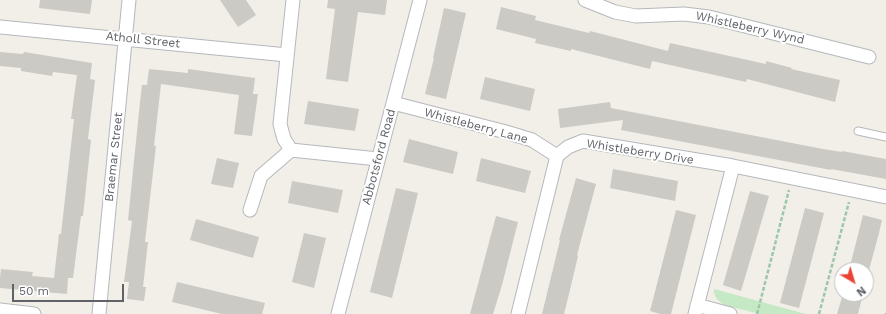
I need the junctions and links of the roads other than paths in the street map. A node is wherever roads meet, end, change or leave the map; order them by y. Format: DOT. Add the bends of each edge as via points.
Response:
graph roads {
  1 [pos="129,0"];
  2 [pos="293,0"];
  3 [pos="420,0"];
  4 [pos="585,0"];
  5 [pos="0,27"];
  6 [pos="126,38"];
  7 [pos="287,55"];
  8 [pos="869,57"];
  9 [pos="393,103"];
  10 [pos="858,131"];
  11 [pos="886,137"];
  12 [pos="291,150"];
  13 [pos="556,156"];
  14 [pos="378,159"];
  15 [pos="733,166"];
  16 [pos="886,197"];
  17 [pos="250,210"];
  18 [pos="0,310"];
  19 [pos="696,310"];
  20 [pos="34,314"];
  21 [pos="99,314"];
  22 [pos="338,314"];
  23 [pos="518,314"];
  24 [pos="730,314"];
  1 -- 6 [label="street, Braemar Street"];
  2 -- 7 [label="street"];
  3 -- 9 [label="street, Abbotsford Road"];
  4 -- 8 [label="street, Whistleberry Wynd" via="615,12 636,16 684,14 709,17"];
  5 -- 6 [label="street, Atholl Street"];
  6 -- 7 [label="street, Atholl Street"];
  6 -- 21 [label="street, Braemar Street"];
  7 -- 12 [label="street" via="280,124 284,139"];
  9 -- 13 [label="street, Whistleberry Lane" via="532,140"];
  9 -- 14 [label="street, Abbotsford Road"];
  10 -- 11 [label="lane"];
  12 -- 14 [label="street"];
  12 -- 17 [label="street" via="261,176"];
  13 -- 15 [label="street, Whistleberry Drive" via="568,147 583,141"];
  13 -- 23 [label="street"];
  14 -- 22 [label="street, Abbotsford Road"];
  15 -- 16 [label="street, Whistleberry Drive"];
  15 -- 19 [label="street"];
  18 -- 20 [label="street"];
  19 -- 24 [label="street"];
}
